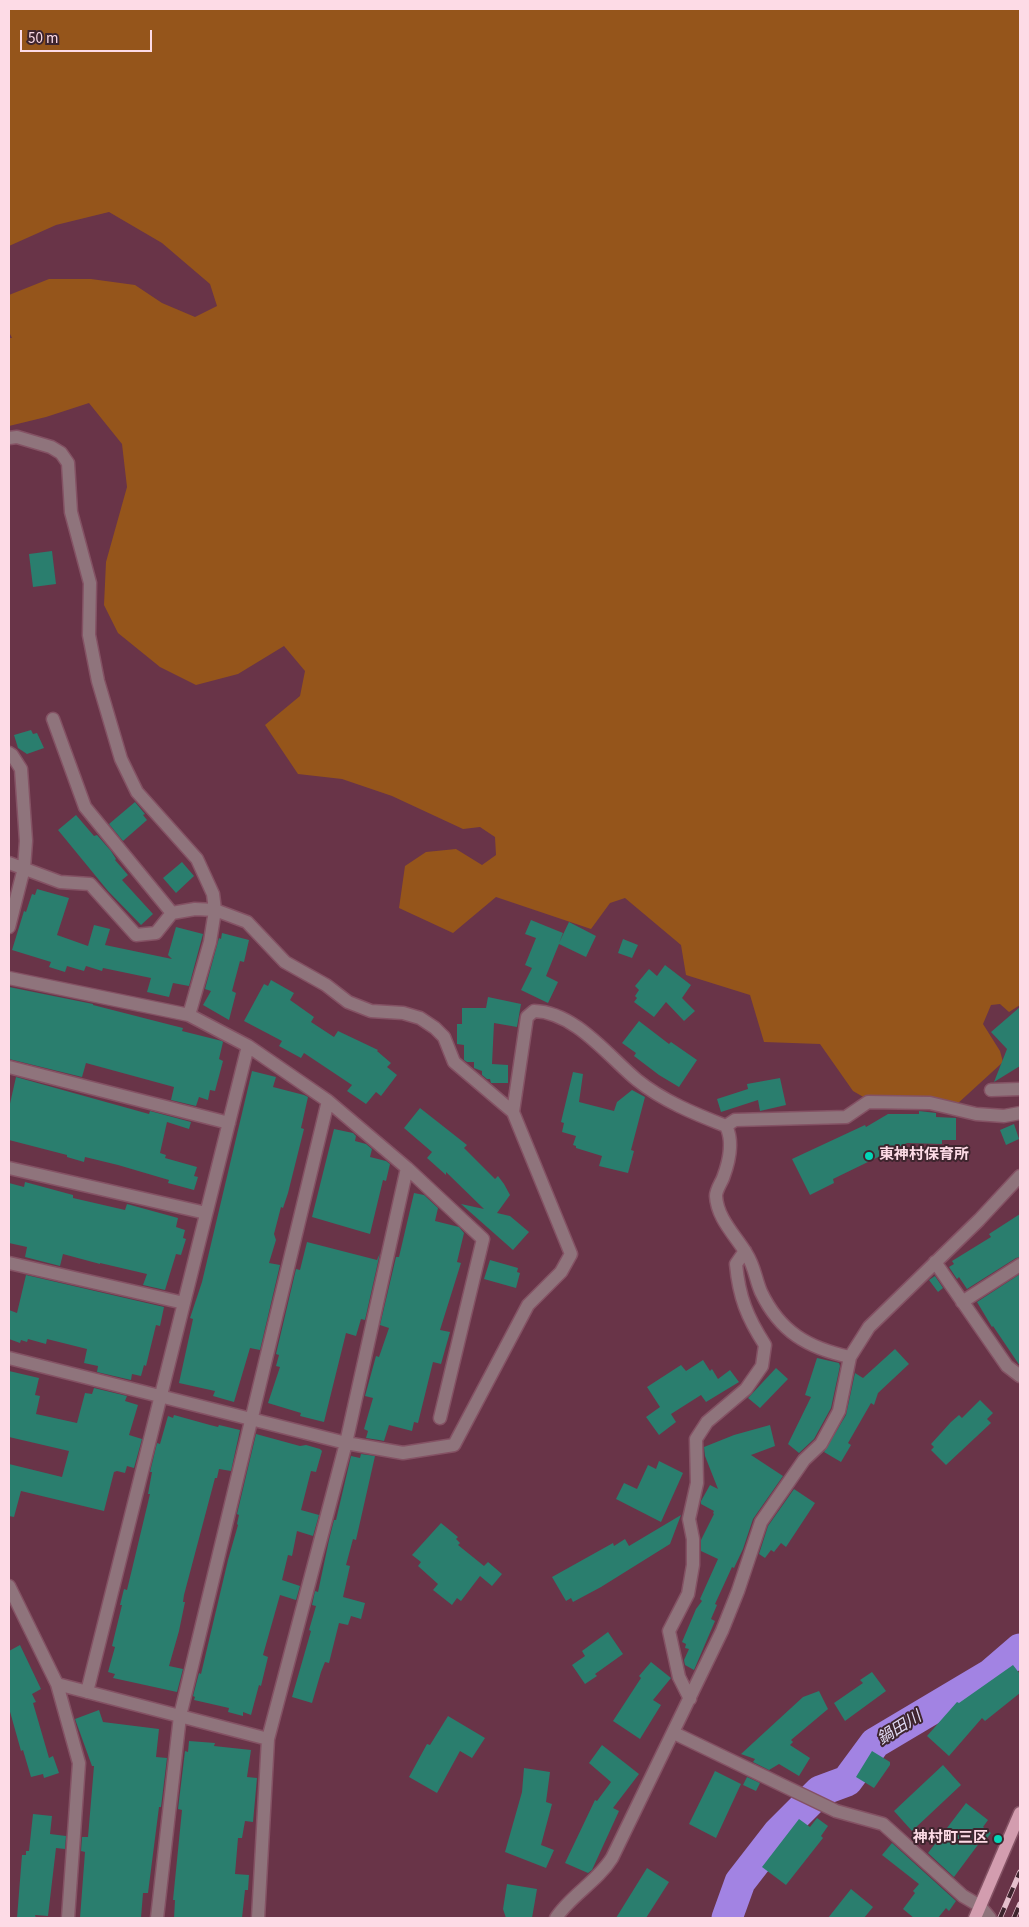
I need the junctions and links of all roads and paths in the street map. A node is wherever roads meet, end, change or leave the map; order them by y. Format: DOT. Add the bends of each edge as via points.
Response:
graph roads {
  1 [pos="9,438"];
  2 [pos="53,718"];
  3 [pos="9,753"];
  4 [pos="9,863"];
  5 [pos="24,868"];
  6 [pos="215,910"];
  7 [pos="172,913"];
  8 [pos="9,927"];
  9 [pos="9,978"];
  10 [pos="190,1014"];
  11 [pos="248,1046"];
  12 [pos="9,1067"];
  13 [pos="1020,1089"];
  14 [pos="991,1090"];
  15 [pos="328,1101"];
  16 [pos="513,1112"];
  17 [pos="1020,1113"];
  18 [pos="228,1123"];
  19 [pos="726,1126"];
  20 [pos="9,1168"];
  21 [pos="407,1168"];
  22 [pos="1020,1176"];
  23 [pos="206,1213"];
  24 [pos="745,1251"];
  25 [pos="935,1262"];
  26 [pos="9,1263"];
  27 [pos="1020,1265"];
  28 [pos="184,1302"];
  29 [pos="962,1302"];
  30 [pos="850,1357"];
  31 [pos="9,1358"];
  32 [pos="1020,1376"];
  33 [pos="160,1396"];
  34 [pos="440,1418"];
  35 [pos="251,1419"];
  36 [pos="346,1443"];
  37 [pos="9,1586"];
  38 [pos="57,1684"];
  39 [pos="87,1692"];
  40 [pos="690,1699"];
  41 [pos="180,1716"];
  42 [pos="674,1733"];
  43 [pos="268,1739"];
  44 [pos="1020,1814"];
  45 [pos="980,1906"];
  46 [pos="68,1918"];
  47 [pos="157,1918"];
  48 [pos="258,1918"];
  49 [pos="556,1918"];
  50 [pos="975,1918"];
  51 [pos="990,1918"];
  1 -- 6 [label="street" via="17,437 51,447 68,463 71,512 90,583 88,634 121,759 137,792 197,859 213,894"];
  2 -- 7 [label="street" via="85,807"];
  3 -- 5 [label="street" via="21,769 26,841"];
  4 -- 5 [label="street"];
  5 -- 7 [label="street" via="60,882 90,884 136,935 156,933"];
  5 -- 8 [label="street"];
  6 -- 7 [label="street"];
  6 -- 10 [label="street" via="210,942"];
  6 -- 16 [label="street" via="246,922 285,962 348,1002 371,1011 403,1013 420,1018 435,1028 444,1037 454,1062"];
  9 -- 10 [label="street"];
  10 -- 11 [label="street"];
  11 -- 15 [label="street"];
  11 -- 18 [label="street"];
  12 -- 18 [label="street"];
  13 -- 14 [label="street"];
  15 -- 21 [label="street"];
  15 -- 35 [label="street"];
  16 -- 19 [label="street" via="527,1017 534,1011 546,1011 567,1021 604,1048 638,1081 684,1110"];
  16 -- 36 [label="street" via="570,1254 568,1260 561,1272 528,1305 454,1445 403,1453"];
  17 -- 19 [label="street" via="1004,1116 976,1114 930,1103 868,1102 846,1117 736,1120"];
  18 -- 23 [label="street"];
  19 -- 24 [label="street" via="730,1148 726,1170 716,1194 720,1211"];
  20 -- 23 [label="street"];
  21 -- 34 [label="street" via="483,1239"];
  21 -- 36 [label="street"];
  22 -- 25 [label="street"];
  23 -- 28 [label="street"];
  24 -- 30 [label="street" via="754,1266 760,1291 774,1315 812,1346"];
  24 -- 40 [label="street" via="736,1264 738,1288 751,1323 765,1345 762,1366 746,1389 707,1422 696,1439 697,1483 689,1519 693,1565 688,1594 669,1631 679,1677"];
  25 -- 29 [label="street"];
  25 -- 30 [label="street" via="869,1327"];
  26 -- 28 [label="street"];
  27 -- 29 [label="street"];
  28 -- 33 [label="street"];
  29 -- 32 [label="street" via="1007,1366"];
  30 -- 40 [label="street" via="839,1411 820,1444 804,1460 761,1522 722,1631"];
  31 -- 33 [label="street"];
  33 -- 35 [label="street"];
  33 -- 39 [label="street"];
  35 -- 36 [label="street"];
  35 -- 41 [label="street"];
  36 -- 43 [label="street"];
  37 -- 38 [label="street"];
  38 -- 39 [label="street"];
  38 -- 46 [label="street" via="80,1763"];
  39 -- 41 [label="street"];
  40 -- 42 [label="street"];
  41 -- 43 [label="street"];
  41 -- 47 [label="street"];
  42 -- 45 [label="street" via="836,1811 883,1824 964,1896"];
  42 -- 49 [label="street" via="603,1873"];
  43 -- 48 [label="street"];
  44 -- 45 [label="main road"];
  45 -- 50 [label="main road"];
  45 -- 51 [label="street"];
}
